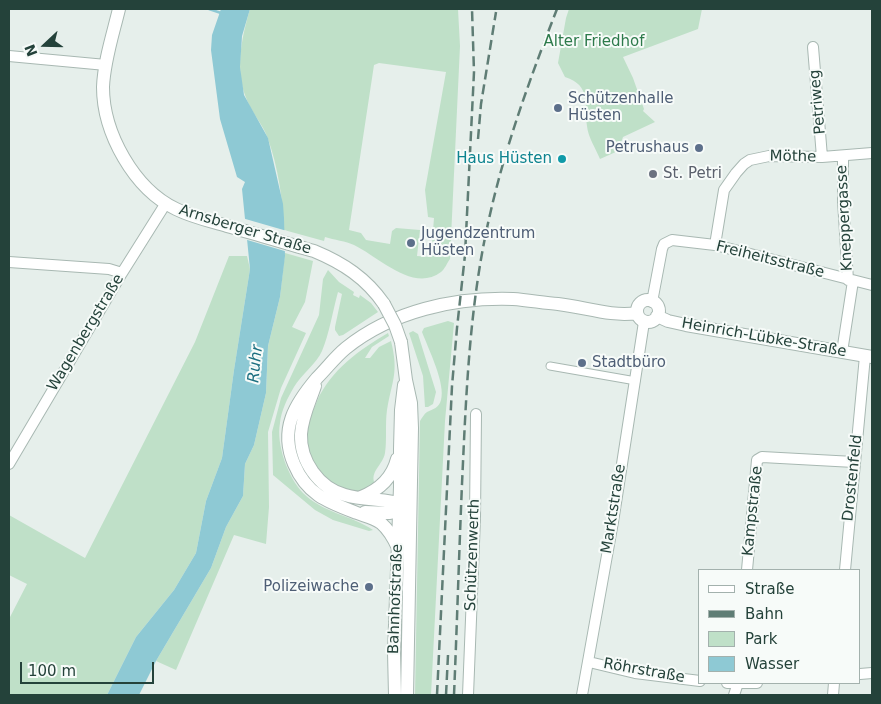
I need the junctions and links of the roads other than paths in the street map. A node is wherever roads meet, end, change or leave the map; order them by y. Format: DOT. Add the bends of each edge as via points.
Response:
graph roads {
  1 [pos="119,9"];
  2 [pos="813,47"];
  3 [pos="9,56"];
  4 [pos="106,64"];
  5 [pos="872,153"];
  6 [pos="843,156"];
  7 [pos="822,157"];
  8 [pos="166,203"];
  9 [pos="715,245"];
  10 [pos="9,262"];
  11 [pos="122,273"];
  12 [pos="851,281"];
  13 [pos="872,285"];
  14 [pos="652,302"];
  15 [pos="657,316"];
  16 [pos="641,317"];
  17 [pos="842,352"];
  18 [pos="869,356"];
  19 [pos="550,366"];
  20 [pos="317,379"];
  21 [pos="406,380"];
  22 [pos="636,381"];
  23 [pos="476,414"];
  24 [pos="400,449"];
  25 [pos="854,462"];
  26 [pos="9,464"];
  27 [pos="360,498"];
  28 [pos="399,507"];
  29 [pos="412,507"];
  30 [pos="353,511"];
  31 [pos="398,548"];
  32 [pos="747,569"];
  33 [pos="845,569"];
  34 [pos="589,662"];
  35 [pos="698,681"];
  36 [pos="395,695"];
  37 [pos="407,695"];
  38 [pos="468,695"];
  39 [pos="582,695"];
  1 -- 4 [label="street, Arnsberger Straße"];
  2 -- 7 [label="street, Petriweg"];
  3 -- 4 [label="street"];
  4 -- 8 [label="street, Arnsberger Straße" via="104,94 112,135 136,175"];
  5 -- 6 [label="street, Möthe"];
  6 -- 7 [label="street, Möthe"];
  6 -- 12 [label="street, Kneppergasse" via="843,201"];
  7 -- 9 [label="street, Möthe" via="762,156 744,164 724,190"];
  8 -- 11 [label="street, Wagenbergstraße"];
  8 -- 21 [label="street, Arnsberger Straße, bridge" via="188,214 314,251 358,274 384,304 395,325 401,342"];
  9 -- 12 [label="street, Freiheitsstraße"];
  9 -- 14 [label="street, Freiheitsstraße" via="678,240 667,242 662,249"];
  10 -- 11 [label="street" via="109,269"];
  11 -- 26 [label="street, Wagenbergstraße"];
  12 -- 13 [label="street, Freiheitsstraße"];
  12 -- 17 [label="street, Kneppergasse"];
  14 -- 15 [label="street" via="657,306"];
  14 -- 16 [label="street" via="638,306"];
  15 -- 16 [label="street" via="652,321"];
  15 -- 17 [label="street, Heinrich-Lübke-Straße" via="668,321"];
  16 -- 20 [label="street" via="513,300 451,302 405,316 363,336 339,355"];
  16 -- 22 [label="street, Marktstraße"];
  17 -- 18 [label="street, Heinrich-Lübke-Straße"];
  18 -- 25 [label="street, Drostenfeld"];
  19 -- 22 [label="street"];
  20 -- 27 [label="street" via="302,428 306,461 325,485 344,495"];
  20 -- 30 [label="street" via="300,398 292,415 289,436 291,458 313,492"];
  21 -- 24 [label="street, Arnsberger Straße" via="401,404"];
  21 -- 29 [label="street, Arnsberger Straße" via="412,412"];
  22 -- 34 [label="street, Marktstraße"];
  23 -- 38 [label="street, Schützenwerth"];
  24 -- 27 [label="street, Arnsberger Straße" via="386,481"];
  24 -- 28 [label="street, Arnsberger Straße"];
  25 -- 32 [label="street, Kampstraße" via="762,457 758,460"];
  25 -- 33 [label="street, Drostenfeld"];
  27 -- 28 [label="street"];
  28 -- 29 [label="street"];
  28 -- 30 [label="street" via="390,513"];
  28 -- 31 [label="street, Bahnhofstraße"];
  29 -- 37 [label="street, Bahnhofstraße"];
  30 -- 31 [label="street" via="381,523"];
  31 -- 36 [label="street, Bahnhofstraße"];
  34 -- 35 [label="street, Röhrstraße" via="634,673"];
  34 -- 39 [label="street, Marktstraße"];
}
